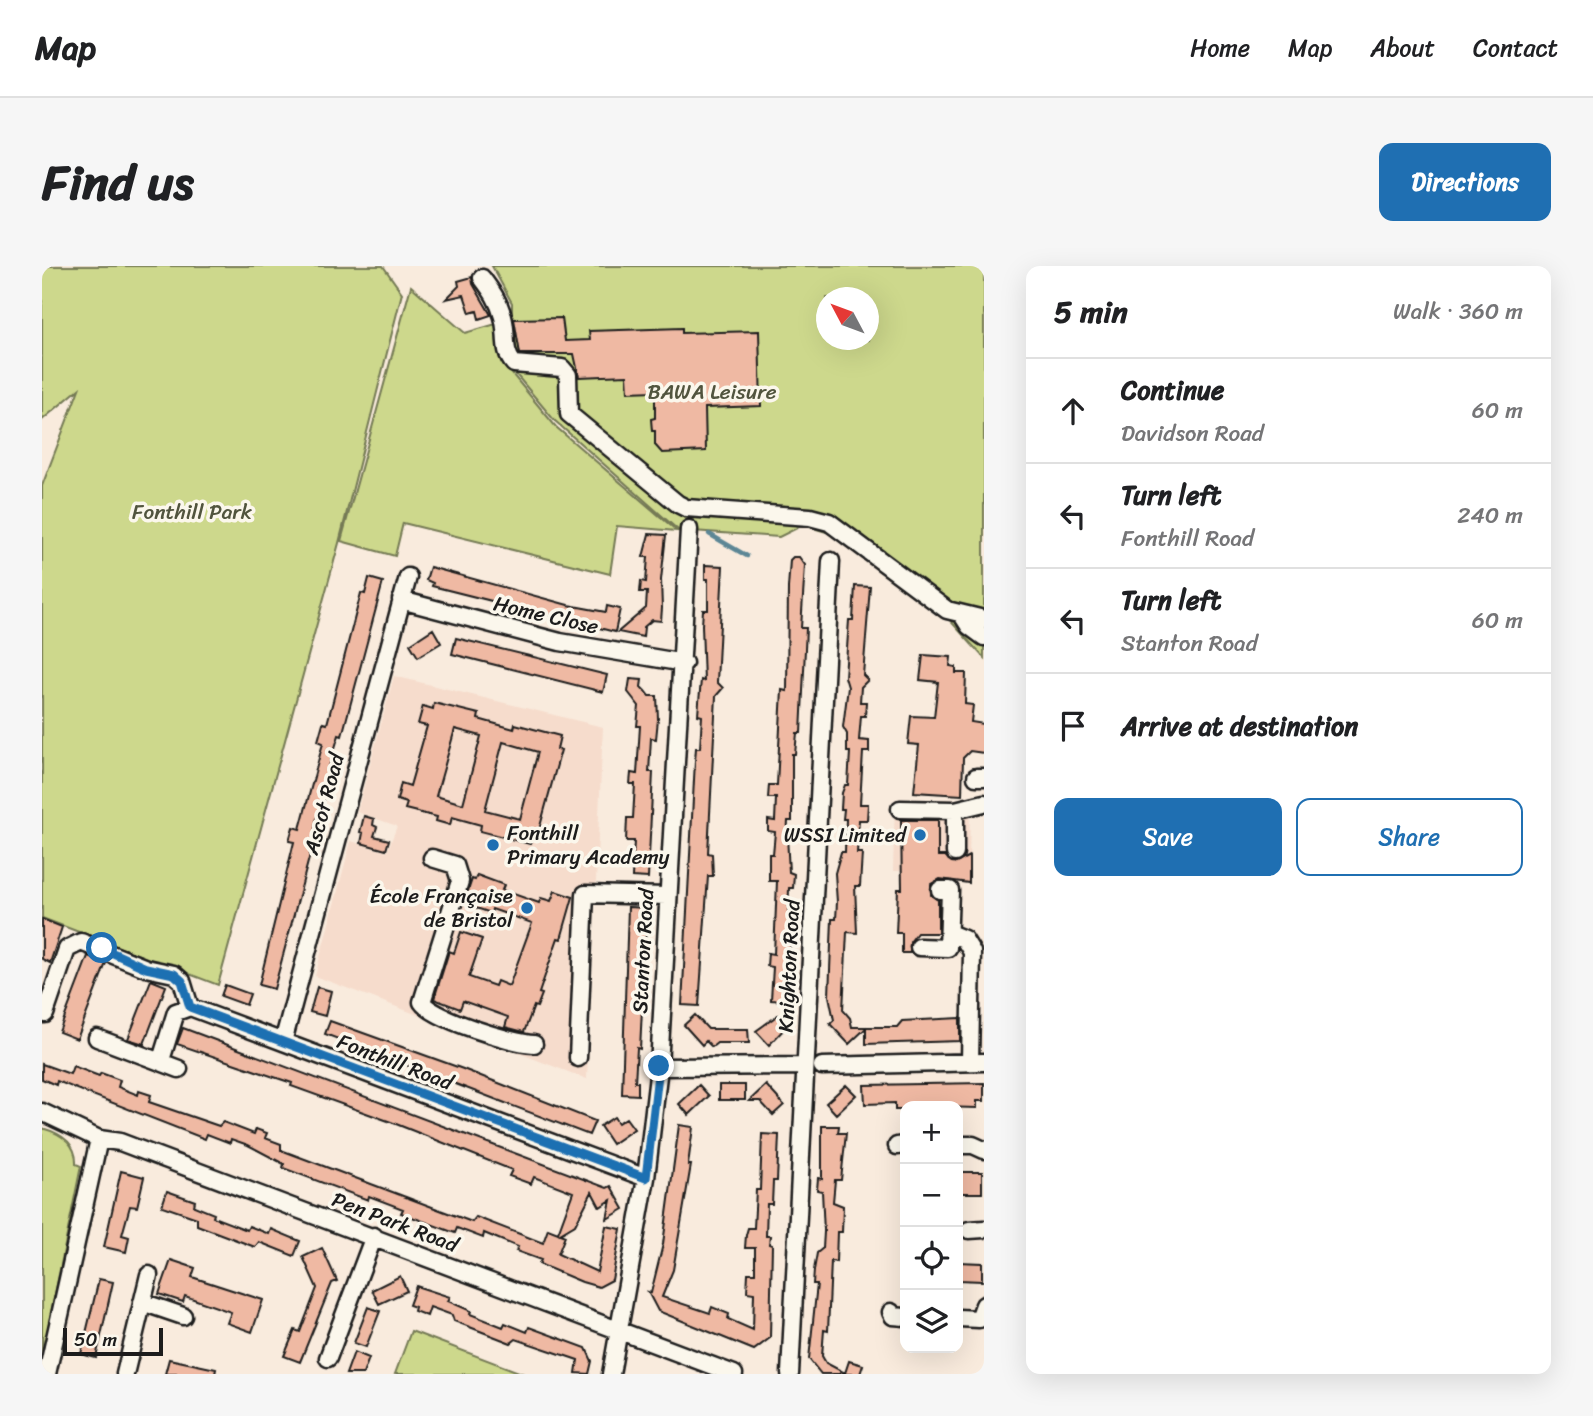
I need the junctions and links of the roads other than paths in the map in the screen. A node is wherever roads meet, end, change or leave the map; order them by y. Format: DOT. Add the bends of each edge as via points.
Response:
graph roads {
  1 [pos="482,278"];
  2 [pos="689,529"];
  3 [pos="831,561"];
  4 [pos="408,577"];
  5 [pos="401,600"];
  6 [pos="962,615"];
  7 [pos="984,618"];
  8 [pos="984,636"];
  9 [pos="684,663"];
  10 [pos="984,803"];
  11 [pos="900,809"];
  12 [pos="955,810"];
  13 [pos="954,853"];
  14 [pos="432,858"];
  15 [pos="940,890"];
  16 [pos="667,896"];
  17 [pos="949,933"];
  18 [pos="919,947"];
  19 [pos="48,984"];
  20 [pos="190,1007"];
  21 [pos="45,1014"];
  22 [pos="97,1038"];
  23 [pos="283,1042"];
  24 [pos="534,1044"];
  25 [pos="578,1058"];
  26 [pos="161,1059"];
  27 [pos="977,1062"];
  28 [pos="659,1066"];
  29 [pos="804,1066"];
  30 [pos="822,1066"];
  31 [pos="179,1069"];
  32 [pos="42,1112"];
  33 [pos="99,1139"];
  34 [pos="963,1146"];
  35 [pos="984,1150"];
  36 [pos="646,1178"];
  37 [pos="374,1236"];
  38 [pos="149,1275"];
  39 [pos="142,1302"];
  40 [pos="984,1305"];
  41 [pos="183,1316"];
  42 [pos="963,1318"];
  43 [pos="621,1330"];
  44 [pos="328,1357"];
  45 [pos="52,1373"];
  46 [pos="125,1374"];
  47 [pos="611,1374"];
  48 [pos="734,1374"];
  49 [pos="790,1374"];
  1 -- 6 [label="street" via="504,318 507,357 514,364 562,368 568,375 569,414 678,505 829,522 947,610"];
  2 -- 9 [label="street, Stanton Road"];
  3 -- 29 [label="street, Knighton Road"];
  4 -- 5 [label="street, Ascot Road"];
  5 -- 9 [label="street, Home Close" via="560,642"];
  5 -- 23 [label="street, Ascot Road"];
  6 -- 7 [label="street"];
  6 -- 8 [label="street"];
  9 -- 16 [label="street, Stanton Road"];
  10 -- 12 [label="street"];
  11 -- 12 [label="street"];
  12 -- 13 [label="street"];
  14 -- 24 [label="street" via="455,865 460,881 422,1002 452,1020"];
  15 -- 17 [label="street" via="950,890"];
  16 -- 25 [label="street" via="585,894"];
  16 -- 28 [label="street, Stanton Road"];
  17 -- 18 [label="street" via="948,948"];
  17 -- 27 [label="street" via="964,939 972,952"];
  19 -- 20 [label="street" via="67,949 81,942 174,974 182,981"];
  19 -- 21 [label="street"];
  20 -- 23 [label="street, Fonthill Road"];
  20 -- 26 [label="street" via="176,1012"];
  22 -- 26 [label="street"];
  23 -- 36 [label="street, Fonthill Road"];
  26 -- 31 [label="street"];
  27 -- 30 [label="street"];
  28 -- 29 [label="street"];
  28 -- 36 [label="street, Stanton Road"];
  29 -- 49 [label="street, Knighton Road"];
  32 -- 33 [label="street, Pen Park Road"];
  33 -- 37 [label="street, Pen Park Road" via="120,1142"];
  33 -- 45 [label="street"];
  34 -- 35 [label="street"];
  36 -- 43 [label="street, Stanton Road"];
  37 -- 43 [label="street, Pen Park Road"];
  37 -- 44 [label="street"];
  38 -- 39 [label="street"];
  39 -- 41 [label="street"];
  39 -- 46 [label="street"];
  40 -- 42 [label="street" via="979,1319"];
  43 -- 47 [label="street, Stanton Road"];
  43 -- 48 [label="street, Pen Park Road"];
}
